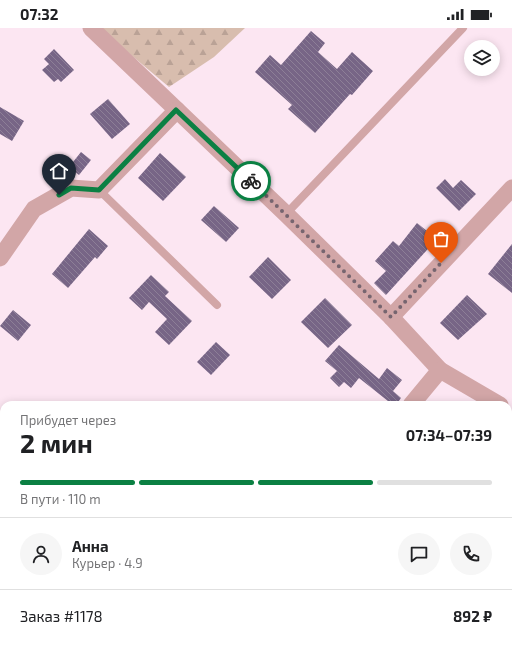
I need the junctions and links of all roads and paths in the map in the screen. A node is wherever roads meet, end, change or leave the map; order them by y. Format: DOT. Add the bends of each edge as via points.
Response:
graph roads {
  1 [pos="91,28"];
  2 [pos="463,28"];
  3 [pos="176,110"];
  4 [pos="512,188"];
  5 [pos="99,190"];
  6 [pos="286,214"];
  7 [pos="0,258"];
  8 [pos="217,305"];
  9 [pos="391,317"];
  10 [pos="440,370"];
  11 [pos="414,401"];
  12 [pos="493,401"];
  1 -- 3 [label="street"];
  2 -- 6 [label="lane"];
  3 -- 5 [label="street"];
  3 -- 6 [label="street"];
  4 -- 9 [label="street"];
  5 -- 7 [label="street" via="71,188 34,209"];
  5 -- 8 [label="lane"];
  6 -- 9 [label="street"];
  9 -- 10 [label="street"];
  10 -- 11 [label="street"];
  10 -- 12 [label="street"];
}
